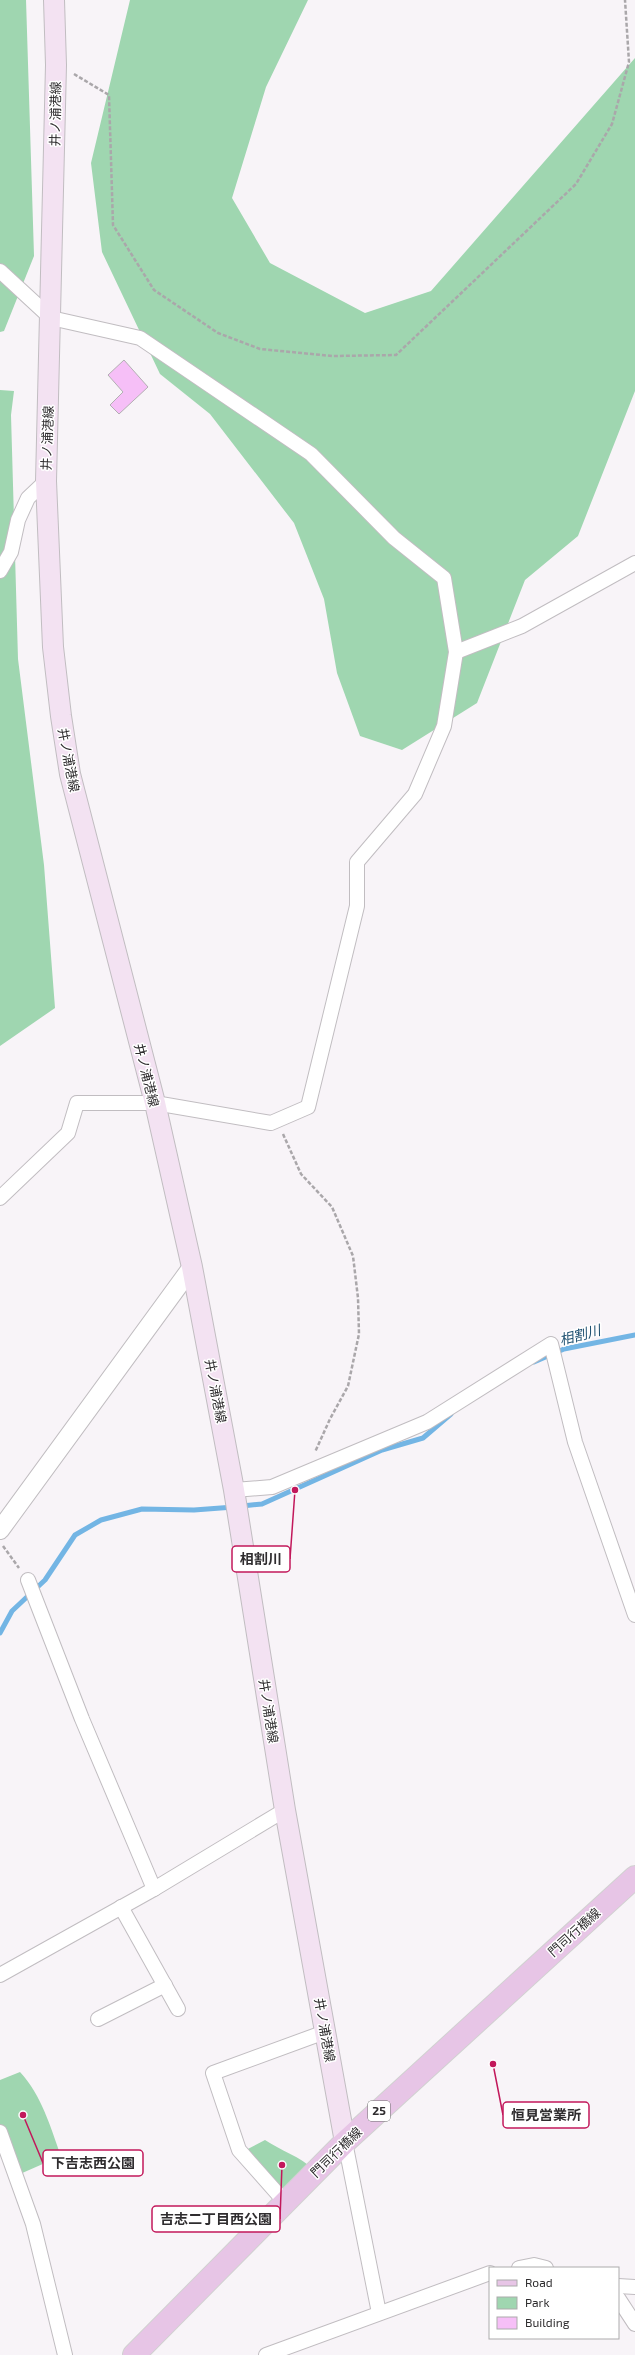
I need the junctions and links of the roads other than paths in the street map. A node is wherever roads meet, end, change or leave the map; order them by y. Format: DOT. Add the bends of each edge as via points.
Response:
graph roads {
  1 [pos="54,0"];
  2 [pos="0,271"];
  3 [pos="51,318"];
  4 [pos="46,481"];
  5 [pos="635,563"];
  6 [pos="0,571"];
  7 [pos="456,652"];
  8 [pos="154,1103"];
  9 [pos="0,1198"];
  10 [pos="192,1267"];
  11 [pos="234,1490"];
  12 [pos="0,1530"];
  13 [pos="28,1580"];
  14 [pos="635,1614"];
  15 [pos="285,1810"];
  16 [pos="635,1877"];
  17 [pos="154,1889"];
  18 [pos="121,1907"];
  19 [pos="0,1975"];
  20 [pos="165,1985"];
  21 [pos="178,2009"];
  22 [pos="98,2019"];
  23 [pos="325,2032"];
  24 [pos="0,2132"];
  25 [pos="345,2142"];
  26 [pos="285,2202"];
  27 [pos="526,2267"];
  28 [pos="540,2267"];
  29 [pos="489,2273"];
  30 [pos="619,2286"];
  31 [pos="635,2287"];
  32 [pos="619,2300"];
  33 [pos="379,2313"];
  34 [pos="635,2324"];
  35 [pos="64,2355"];
  36 [pos="134,2355"];
  37 [pos="266,2355"];
  1 -- 3 [label="main road, 井ノ浦港線" via="56,65"];
  2 -- 3 [label="street"];
  3 -- 4 [label="main road, 井ノ浦港線"];
  3 -- 7 [label="street" via="140,338 311,454 394,538 444,578"];
  4 -- 6 [label="street" via="28,498 18,520 11,552"];
  4 -- 8 [label="main road, 井ノ浦港線" via="53,646 70,774"];
  5 -- 7 [label="street" via="522,626"];
  7 -- 8 [label="street" via="444,726 416,794 357,862 357,906 308,1107 271,1123"];
  8 -- 9 [label="street" via="77,1103 68,1133"];
  8 -- 10 [label="main road, 井ノ浦港線"];
  10 -- 11 [label="main road, 井ノ浦港線"];
  10 -- 12 [label="street"];
  11 -- 14 [label="street" via="272,1487 427,1422 550,1344 575,1442"];
  11 -- 15 [label="main road, 井ノ浦港線"];
  13 -- 17 [label="street" via="82,1719"];
  15 -- 17 [label="street"];
  15 -- 23 [label="main road, 井ノ浦港線"];
  16 -- 25 [label="main road, 門司行橋線 / 25"];
  17 -- 18 [label="street"];
  18 -- 19 [label="street"];
  18 -- 20 [label="street"];
  20 -- 21 [label="street"];
  20 -- 22 [label="street"];
  23 -- 25 [label="main road, 井ノ浦港線"];
  23 -- 26 [label="street" via="213,2073 239,2150"];
  24 -- 35 [label="street" via="33,2224"];
  25 -- 26 [label="main road, 門司行橋線 / 25"];
  25 -- 33 [label="street"];
  26 -- 36 [label="main road, 門司行橋線 / 25"];
  27 -- 28 [label="street"];
  29 -- 33 [label="street"];
  30 -- 31 [label="street"];
  32 -- 34 [label="street"];
  33 -- 37 [label="street"];
}
